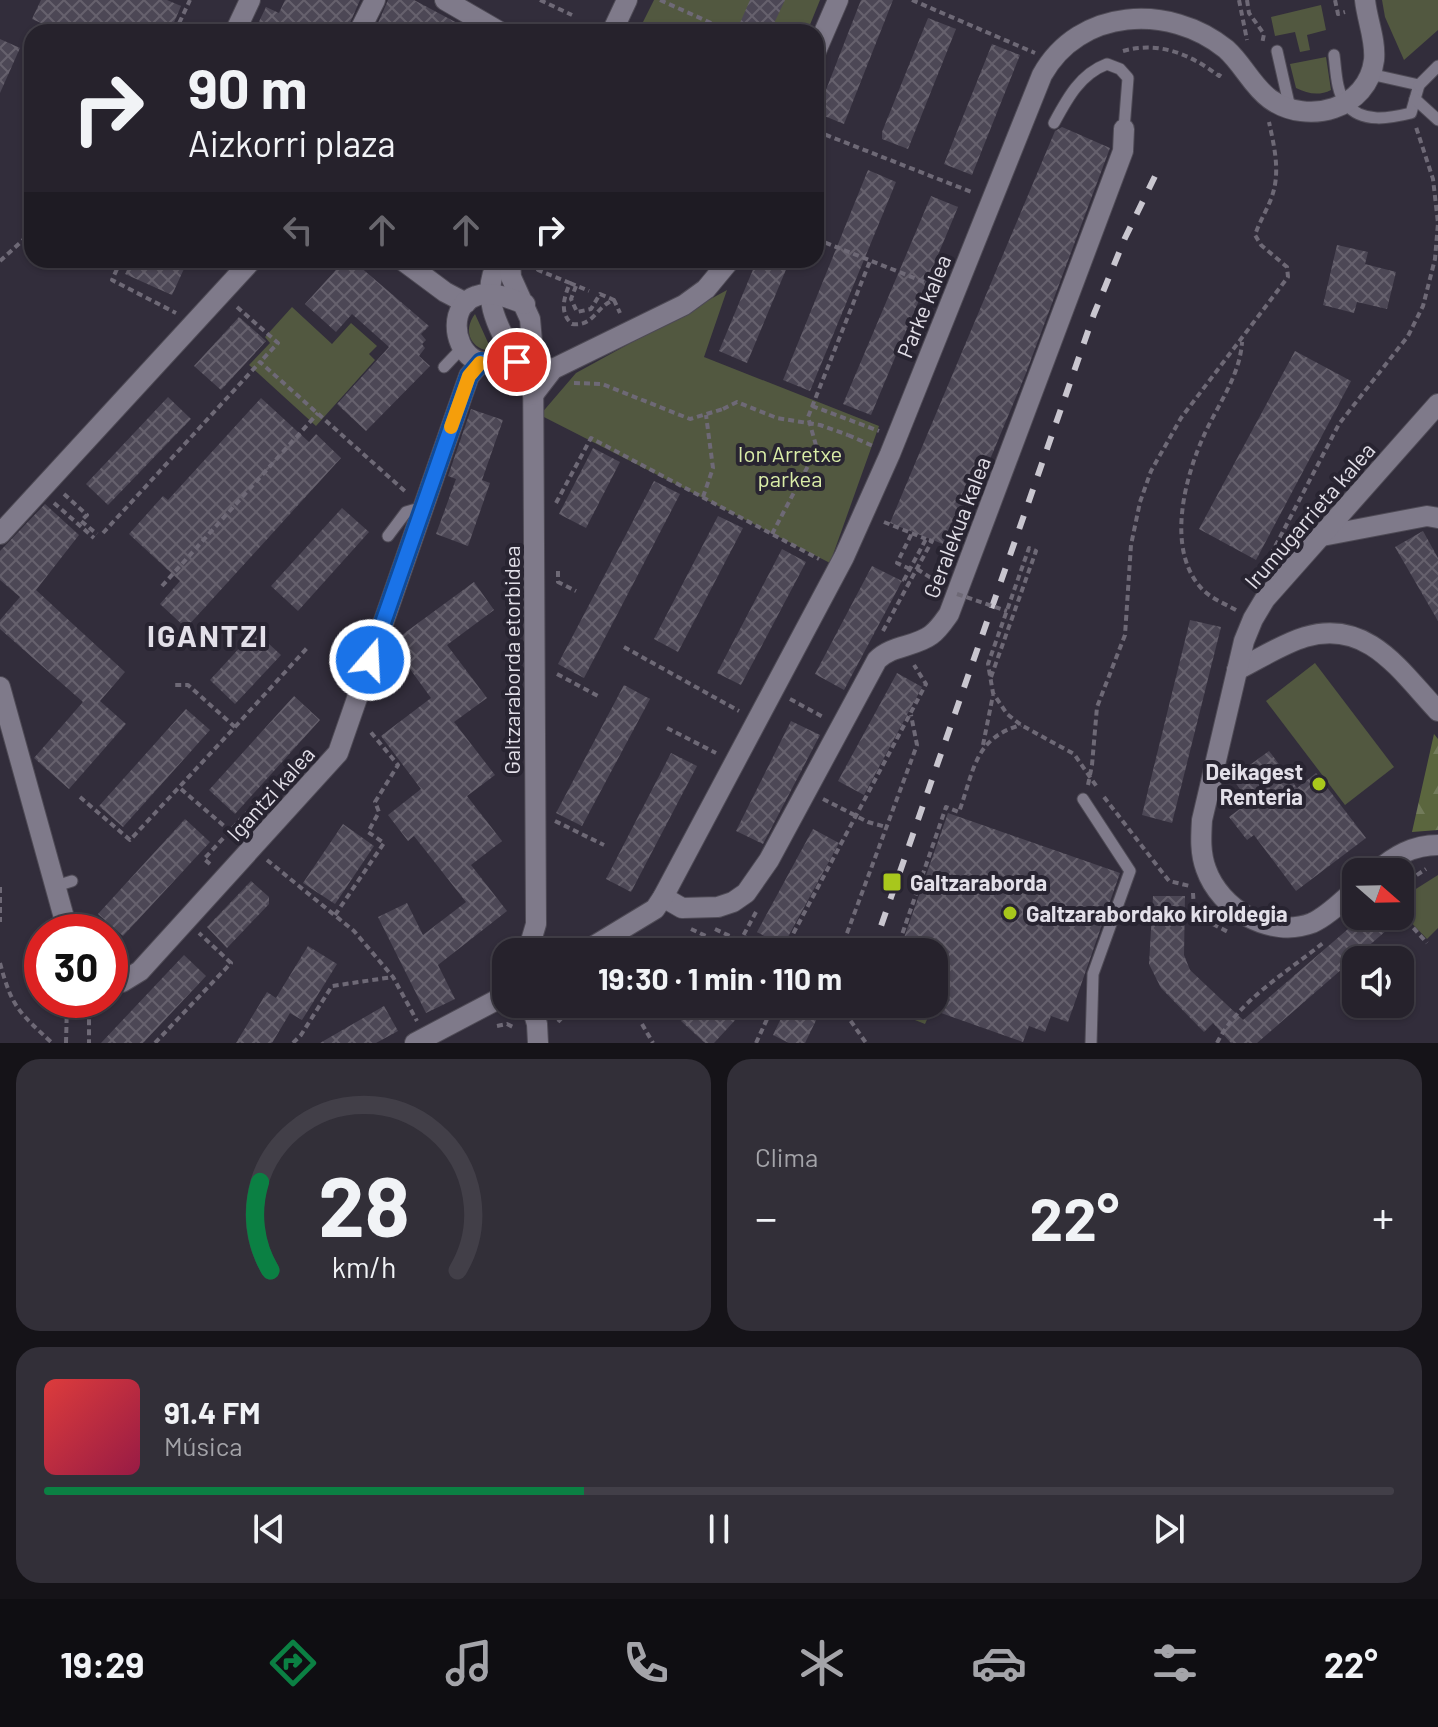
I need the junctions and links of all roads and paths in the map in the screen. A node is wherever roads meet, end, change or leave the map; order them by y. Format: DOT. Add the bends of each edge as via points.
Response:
graph roads {
  1 [pos="190,0"];
  2 [pos="250,0"];
  3 [pos="375,0"];
  4 [pos="445,0"];
  5 [pos="540,0"];
  6 [pos="627,0"];
  7 [pos="660,0"];
  8 [pos="838,0"];
  9 [pos="912,0"];
  10 [pos="1239,0"];
  11 [pos="1247,0"];
  12 [pos="1335,0"];
  13 [pos="1366,4"];
  14 [pos="572,15"];
  15 [pos="179,24"];
  16 [pos="239,24"];
  17 [pos="363,24"];
  18 [pos="486,24"];
  19 [pos="616,24"];
  20 [pos="713,24"];
  21 [pos="824,32"];
  22 [pos="1264,34"];
  23 [pos="1248,41"];
  24 [pos="1192,51"];
  25 [pos="1277,51"];
  26 [pos="1032,52"];
  27 [pos="1334,55"];
  28 [pos="1222,56"];
  29 [pos="1438,66"];
  30 [pos="1370,74"];
  31 [pos="1128,78"];
  32 [pos="1419,85"];
  33 [pos="1261,92"];
  34 [pos="1415,99"];
  35 [pos="1346,104"];
  36 [pos="1290,108"];
  37 [pos="1411,113"];
  38 [pos="1438,120"];
  39 [pos="1054,123"];
  40 [pos="1124,129"];
  41 [pos="824,134"];
  42 [pos="976,194"];
  43 [pos="24,239"];
  44 [pos="824,242"];
  45 [pos="0,261"];
  46 [pos="870,261"];
  47 [pos="117,268"];
  48 [pos="245,268"];
  49 [pos="413,268"];
  50 [pos="496,268"];
  51 [pos="510,268"];
  52 [pos="539,268"];
  53 [pos="723,268"];
  54 [pos="570,283"];
  55 [pos="576,286"];
  56 [pos="939,287"];
  57 [pos="589,291"];
  58 [pos="222,293"];
  59 [pos="490,294"];
  60 [pos="614,300"];
  61 [pos="466,303"];
  62 [pos="525,304"];
  63 [pos="620,313"];
  64 [pos="181,315"];
  65 [pos="1242,340"];
  66 [pos="462,348"];
  67 [pos="260,362"];
  68 [pos="481,362"];
  69 [pos="525,362"];
  70 [pos="444,367"];
  71 [pos="553,369"];
  72 [pos="533,395"];
  73 [pos="1438,404"];
  74 [pos="812,406"];
  75 [pos="318,413"];
  76 [pos="706,415"];
  77 [pos="881,431"];
  78 [pos="848,435"];
  79 [pos="73,485"];
  80 [pos="40,491"];
  81 [pos="703,497"];
  82 [pos="423,507"];
  83 [pos="554,507"];
  84 [pos="1438,518"];
  85 [pos="880,521"];
  86 [pos="912,533"];
  87 [pos="0,534"];
  88 [pos="772,534"];
  89 [pos="98,535"];
  90 [pos="388,536"];
  91 [pos="1322,536"];
  92 [pos="926,539"];
  93 [pos="831,565"];
  94 [pos="917,569"];
  95 [pos="931,578"];
  96 [pos="558,582"];
  97 [pos="909,583"];
  98 [pos="162,586"];
  99 [pos="576,591"];
  100 [pos="957,594"];
  101 [pos="1265,599"];
  102 [pos="1007,611"];
  103 [pos="1253,619"];
  104 [pos="624,647"];
  105 [pos="307,648"];
  106 [pos="1237,670"];
  107 [pos="554,673"];
  108 [pos="991,677"];
  109 [pos="926,684"];
  110 [pos="174,685"];
  111 [pos="0,687"];
  112 [pos="993,693"];
  113 [pos="598,696"];
  114 [pos="786,697"];
  115 [pos="353,709"];
  116 [pos="1438,711"];
  117 [pos="741,712"];
  118 [pos="911,712"];
  119 [pos="834,723"];
  120 [pos="1021,725"];
  121 [pos="235,727"];
  122 [pos="667,728"];
  123 [pos="983,748"];
  124 [pos="718,754"];
  125 [pos="1090,779"];
  126 [pos="180,788"];
  127 [pos="818,796"];
  128 [pos="80,797"];
  129 [pos="1083,799"];
  130 [pos="855,816"];
  131 [pos="550,818"];
  132 [pos="886,827"];
  133 [pos="230,831"];
  134 [pos="604,845"];
  135 [pos="1438,845"];
  136 [pos="252,848"];
  137 [pos="1395,858"];
  138 [pos="1427,869"];
  139 [pos="1414,876"];
  140 [pos="0,887"];
  141 [pos="663,897"];
  142 [pos="1342,900"];
  143 [pos="66,914"];
  144 [pos="335,915"];
  145 [pos="186,920"];
  146 [pos="0,922"];
  147 [pos="1414,929"];
  148 [pos="1228,932"];
  149 [pos="1331,936"];
  150 [pos="540,938"];
  151 [pos="607,938"];
  152 [pos="710,938"];
  153 [pos="731,938"];
  154 [pos="792,938"];
  155 [pos="845,938"];
  156 [pos="901,938"];
  157 [pos="1427,943"];
  158 [pos="0,963"];
  159 [pos="393,977"];
  160 [pos="128,980"];
  161 [pos="492,1003"];
  162 [pos="482,1008"];
  163 [pos="67,1018"];
  164 [pos="88,1018"];
  165 [pos="639,1018"];
  166 [pos="767,1018"];
  167 [pos="851,1018"];
  168 [pos="534,1021"];
  169 [pos="420,1040"];
  170 [pos="52,1043"];
  171 [pos="66,1043"];
  172 [pos="89,1043"];
  173 [pos="155,1043"];
  174 [pos="293,1043"];
  175 [pos="653,1043"];
  176 [pos="755,1043"];
  177 [pos="866,1043"];
  178 [pos="1091,1043"];
  179 [pos="1217,1043"];
  1 -- 15 [label="path"];
  2 -- 16 [label="street"];
  3 -- 17 [label="street"];
  4 -- 18 [label="street"];
  5 -- 14 [label="path"];
  6 -- 19 [label="street"];
  7 -- 20 [label="path"];
  8 -- 21 [label="street"];
  9 -- 26 [label="path"];
  10 -- 23 [label="path"];
  11 -- 22 [label="path" via="1249,13"];
  12 -- 13 [label="path" via="1338,14"];
  13 -- 30 [label="street" via="1374,42"];
  24 -- 28 [label="path" via="1211,61"];
  25 -- 36 [label="lane"];
  27 -- 35 [label="lane"];
  28 -- 31 [label="path" via="1214,64 1223,72 1219,76 1168,49 1134,48 1119,53 1134,68"];
  28 -- 33 [label="street, Parke kalea"];
  28 -- 141 [label="street, Parke kalea" via="1212,39 1181,25 1129,18 1073,37 1050,60 851,543"];
  29 -- 32 [label="lane"];
  30 -- 32 [label="lane"];
  30 -- 35 [label="street"];
  31 -- 39 [label="lane" via="1114,65 1098,67 1070,94"];
  31 -- 40 [label="lane"];
  32 -- 34 [label="lane"];
  33 -- 36 [label="street, Parke kalea"];
  33 -- 65 [label="path" via="1276,173 1255,235 1287,267 1288,277"];
  34 -- 37 [label="lane"];
  34 -- 38 [label="lane"];
  35 -- 36 [label="street, Parke kalea" via="1322,111"];
  35 -- 37 [label="lane" via="1383,120"];
  37 -- 101 [label="path" via="1433,179 1438,223 1423,306 1408,336 1339,424 1263,568"];
  40 -- 100 [label="street, Geralekua kalea" via="1123,151"];
  41 -- 42 [label="path"];
  43 -- 45 [label="path"];
  44 -- 46 [label="path"];
  46 -- 56 [label="path"];
  46 -- 74 [label="path"];
  47 -- 64 [label="path" via="112,280"];
  48 -- 58 [label="street"];
  49 -- 61 [label="street"];
  50 -- 59 [label="street"];
  51 -- 62 [label="street, Galtzaraborda etorbidea"];
  52 -- 54 [label="path"];
  53 -- 71 [label="street" via="684,305"];
  54 -- 55 [label="path"];
  54 -- 60 [label="path" via="564,304 572,324 586,324 604,303"];
  55 -- 57 [label="path"];
  55 -- 60 [label="path" via="571,299 577,312 591,309 600,294"];
  58 -- 67 [label="path" via="278,343"];
  58 -- 80 [label="street"];
  59 -- 61 [label="street"];
  59 -- 62 [label="street"];
  59 -- 69 [label="street, Galtzaraborda etorbidea" via="497,323"];
  60 -- 63 [label="path"];
  61 -- 66 [label="street" via="456,328"];
  62 -- 69 [label="street, Galtzaraborda etorbidea" via="530,319"];
  65 -- 103 [label="path" via="1238,366 1194,461 1185,491 1182,536 1188,564 1203,590"];
  65 -- 125 [label="path" via="1181,418 1140,502 1131,545 1125,635 1097,707"];
  66 -- 68 [label="street"];
  66 -- 70 [label="lane"];
  67 -- 75 [label="path"];
  67 -- 89 [label="path"];
  68 -- 69 [label="street"];
  68 -- 82 [label="street, Igantzi kalea" via="469,376"];
  69 -- 71 [label="street"];
  69 -- 72 [label="street, Galtzaraborda etorbidea"];
  71 -- 72 [label="street"];
  71 -- 76 [label="path" via="556,382 602,384 690,419"];
  72 -- 150 [label="street, Galtzaraborda etorbidea"];
  73 -- 91 [label="street, Irumugarrieta kalea"];
  74 -- 77 [label="path"];
  74 -- 88 [label="path" via="808,417 817,449"];
  75 -- 82 [label="path"];
  75 -- 98 [label="path"];
  76 -- 78 [label="path, bridge" via="737,402"];
  76 -- 81 [label="path" via="713,468"];
  79 -- 89 [label="path" via="63,493 87,515 81,521"];
  80 -- 87 [label="street"];
  80 -- 89 [label="path"];
  81 -- 83 [label="path" via="591,438"];
  81 -- 88 [label="path"];
  82 -- 90 [label="lane" via="406,512"];
  82 -- 115 [label="street, Igantzi kalea"];
  84 -- 91 [label="street"];
  85 -- 86 [label="path"];
  86 -- 92 [label="path"];
  86 -- 92 [label="path" via="897,563 910,569"];
  88 -- 93 [label="path"];
  91 -- 101 [label="street, Irumugarrieta kalea"];
  92 -- 94 [label="path" via="932,541"];
  94 -- 95 [label="path"];
  94 -- 97 [label="path"];
  96 -- 99 [label="path"];
  100 -- 102 [label="path, bridge"];
  100 -- 141 [label="street, Geralekua kalea" via="932,635 877,660 746,893 718,907 682,908"];
  101 -- 103 [label="street, Irumugarrieta kalea"];
  102 -- 108 [label="path" via="988,664"];
  102 -- 108 [label="path" via="1029,548 1036,551"];
  103 -- 106 [label="street, Irumugarrieta kalea"];
  104 -- 117 [label="path"];
  105 -- 121 [label="path"];
  106 -- 116 [label="street" via="1304,637 1344,633 1377,648"];
  106 -- 142 [label="street, Irumugarrieta kalea" via="1202,820 1201,850 1215,888 1247,917 1297,927 1313,923"];
  107 -- 113 [label="path"];
  108 -- 112 [label="path"];
  109 -- 118 [label="path"];
  110 -- 121 [label="path" via="188,685"];
  111 -- 143 [label="street" via="64,884"];
  112 -- 120 [label="path"];
  112 -- 123 [label="path"];
  114 -- 119 [label="path"];
  115 -- 136 [label="street, Igantzi kalea" via="338,753"];
  115 -- 144 [label="path" via="398,765 375,802 379,812 368,832 384,843"];
  118 -- 130 [label="path"];
  118 -- 132 [label="path" via="917,745"];
  120 -- 123 [label="path" via="1001,731"];
  120 -- 125 [label="path" via="1074,754"];
  121 -- 126 [label="path"];
  122 -- 124 [label="path"];
  123 -- 156 [label="path" via="959,812 946,807"];
  125 -- 129 [label="path"];
  125 -- 148 [label="path" via="1169,881 1193,887 1194,909"];
  126 -- 128 [label="path" via="130,840"];
  126 -- 133 [label="path"];
  127 -- 130 [label="path"];
  129 -- 178 [label="lane" via="1130,871 1093,974"];
  130 -- 132 [label="path"];
  130 -- 154 [label="path"];
  131 -- 134 [label="path"];
  132 -- 155 [label="path"];
  135 -- 137 [label="street"];
  136 -- 144 [label="path"];
  136 -- 145 [label="street, Igantzi kalea"];
  138 -- 139 [label="path"];
  140 -- 146 [label="path"];
  141 -- 151 [label="street, Parke kalea" via="655,909"];
  144 -- 159 [label="path"];
  145 -- 160 [label="street, Igantzi kalea"];
  145 -- 173 [label="path" via="231,963"];
  147 -- 157 [label="path"];
  149 -- 179 [label="path" via="1248,1003"];
  152 -- 153 [label="path" via="699,933 704,924"];
  158 -- 170 [label="path" via="19,1012"];
  159 -- 169 [label="path"];
  159 -- 174 [label="path" via="332,986"];
  161 -- 162 [label="street"];
  162 -- 168 [label="path" via="491,1027"];
  162 -- 169 [label="street"];
  163 -- 171 [label="path"];
  164 -- 172 [label="path"];
  165 -- 175 [label="path"];
  166 -- 176 [label="path"];
  167 -- 177 [label="path"];
}
